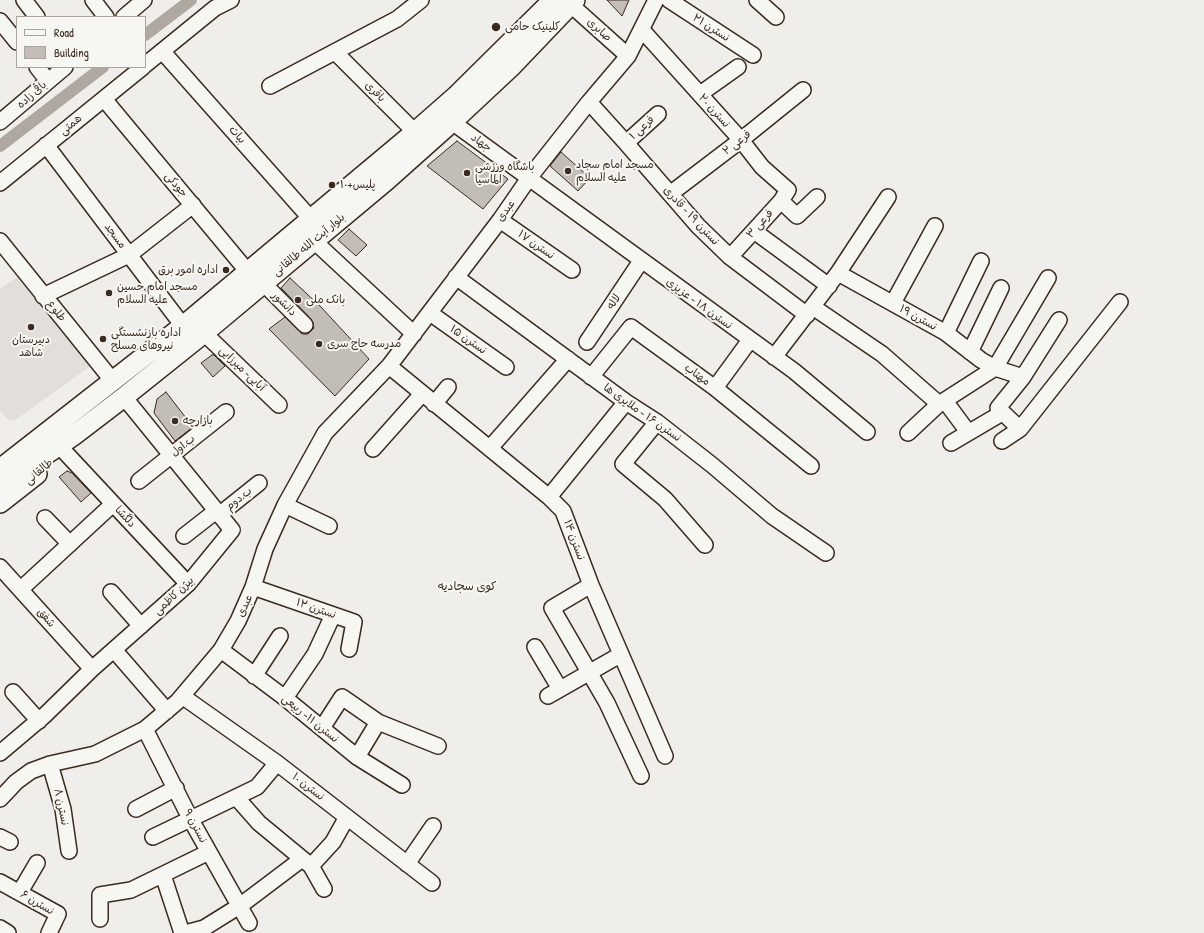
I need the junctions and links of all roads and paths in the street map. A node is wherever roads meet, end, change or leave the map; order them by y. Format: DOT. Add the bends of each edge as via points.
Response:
graph roads {
  1 [pos="24,0"];
  2 [pos="93,0"];
  3 [pos="144,0"];
  4 [pos="231,0"];
  5 [pos="421,0"];
  6 [pos="656,0"];
  7 [pos="669,0"];
  8 [pos="757,0"];
  9 [pos="566,2"];
  10 [pos="37,16"];
  11 [pos="105,16"];
  12 [pos="125,16"];
  13 [pos="776,17"];
  14 [pos="0,21"];
  15 [pos="642,30"];
  16 [pos="16,41"];
  17 [pos="162,51"];
  18 [pos="335,52"];
  19 [pos="753,55"];
  20 [pos="628,56"];
  21 [pos="146,64"];
  22 [pos="738,67"];
  23 [pos="37,68"];
  24 [pos="63,68"];
  25 [pos="142,68"];
  26 [pos="48,81"];
  27 [pos="270,86"];
  28 [pos="803,90"];
  29 [pos="700,94"];
  30 [pos="104,99"];
  31 [pos="589,102"];
  32 [pos="658,114"];
  33 [pos="0,122"];
  34 [pos="452,122"];
  35 [pos="415,132"];
  36 [pos="741,140"];
  37 [pos="626,143"];
  38 [pos="46,145"];
  39 [pos="529,178"];
  40 [pos="0,183"];
  41 [pos="670,194"];
  42 [pos="784,195"];
  43 [pos="817,197"];
  44 [pos="888,197"];
  45 [pos="193,205"];
  46 [pos="311,219"];
  47 [pos="500,220"];
  48 [pos="935,226"];
  49 [pos="754,231"];
  50 [pos="0,241"];
  51 [pos="314,241"];
  52 [pos="129,254"];
  53 [pos="730,257"];
  54 [pos="981,261"];
  55 [pos="641,262"];
  56 [pos="572,270"];
  57 [pos="838,273"];
  58 [pos="256,278"];
  59 [pos="456,278"];
  60 [pos="1048,278"];
  61 [pos="829,286"];
  62 [pos="1001,288"];
  63 [pos="43,296"];
  64 [pos="1120,302"];
  65 [pos="893,303"];
  66 [pos="810,311"];
  67 [pos="430,313"];
  68 [pos="1059,320"];
  69 [pos="304,325"];
  70 [pos="183,326"];
  71 [pos="204,333"];
  72 [pos="946,333"];
  73 [pos="414,334"];
  74 [pos="750,340"];
  75 [pos="587,342"];
  76 [pos="970,352"];
  77 [pos="774,358"];
  78 [pos="568,359"];
  79 [pos="389,366"];
  80 [pos="506,367"];
  81 [pos="995,368"];
  82 [pos="591,376"];
  83 [pos="1023,377"];
  84 [pos="112,380"];
  85 [pos="448,387"];
  86 [pos="715,388"];
  87 [pos="1010,393"];
  88 [pos="422,394"];
  89 [pos="124,397"];
  90 [pos="626,402"];
  91 [pos="942,402"];
  92 [pos="434,404"];
  93 [pos="279,405"];
  94 [pos="226,412"];
  95 [pos="1002,413"];
  96 [pos="658,422"];
  97 [pos="1020,429"];
  98 [pos="867,432"];
  99 [pos="968,432"];
  100 [pos="908,433"];
  101 [pos="65,437"];
  102 [pos="1002,441"];
  103 [pos="951,443"];
  104 [pos="490,448"];
  105 [pos="373,449"];
  106 [pos="171,456"];
  107 [pos="13,461"];
  108 [pos="811,466"];
  109 [pos="0,469"];
  110 [pos="139,481"];
  111 [pos="259,483"];
  112 [pos="0,486"];
  113 [pos="549,497"];
  114 [pos="0,503"];
  115 [pos="113,504"];
  116 [pos="284,505"];
  117 [pos="218,513"];
  118 [pos="45,518"];
  119 [pos="329,526"];
  120 [pos="184,536"];
  121 [pos="70,544"];
  122 [pos="705,544"];
  123 [pos="826,553"];
  124 [pos="0,567"];
  125 [pos="188,584"];
  126 [pos="591,585"];
  127 [pos="253,587"];
  128 [pos="20,590"];
  129 [pos="111,592"];
  130 [pos="332,615"];
  131 [pos="141,626"];
  132 [pos="280,636"];
  133 [pos="535,647"];
  134 [pos="349,649"];
  135 [pos="115,650"];
  136 [pos="221,650"];
  137 [pos="620,655"];
  138 [pos="92,669"];
  139 [pos="589,673"];
  140 [pos="254,676"];
  141 [pos="13,692"];
  142 [pos="182,696"];
  143 [pos="285,698"];
  144 [pos="167,711"];
  145 [pos="39,720"];
  146 [pos="378,722"];
  147 [pos="322,728"];
  148 [pos="145,729"];
  149 [pos="438,746"];
  150 [pos="0,753"];
  151 [pos="665,756"];
  152 [pos="357,757"];
  153 [pos="277,763"];
  154 [pos="50,764"];
  155 [pos="641,776"];
  156 [pos="402,785"];
  157 [pos="176,788"];
  158 [pos="236,797"];
  159 [pos="0,799"];
  160 [pos="136,809"];
  161 [pos="347,817"];
  162 [pos="192,820"];
  163 [pos="433,826"];
  164 [pos="153,837"];
  165 [pos="69,851"];
  166 [pos="209,852"];
  167 [pos="306,862"];
  168 [pos="37,863"];
  169 [pos="407,864"];
  170 [pos="163,875"];
  171 [pos="0,882"];
  172 [pos="432,883"];
  173 [pos="324,889"];
  174 [pos="20,892"];
  175 [pos="241,905"];
  176 [pos="100,919"];
  177 [pos="249,923"];
  178 [pos="0,928"];
  179 [pos="8,933"];
  180 [pos="48,933"];
  181 [pos="183,933"];
  1 -- 10 [label="street"];
  2 -- 11 [label="street"];
  3 -- 12 [label="street"];
  4 -- 17 [label="street" via="215,8"];
  5 -- 18 [label="street" via="397,19"];
  6 -- 15 [label="street, عبدی"];
  7 -- 19 [label="street, نسترن ۲۱"];
  8 -- 13 [label="street"];
  9 -- 20 [label="street, صابری"];
  9 -- 34 [label="main road, بلوار آیت الله طالقانی" via="512,66"];
  9 -- 35 [label="main road, بلوار آیت الله طالقانی"];
  14 -- 16 [label="street"];
  15 -- 20 [label="street, عبدی"];
  15 -- 29 [label="street, نسترن ۲۰"];
  17 -- 21 [label="street"];
  17 -- 46 [label="street, بیات"];
  18 -- 27 [label="street"];
  18 -- 35 [label="street, باقری"];
  20 -- 31 [label="street, عبدی"];
  22 -- 29 [label="street"];
  23 -- 26 [label="street"];
  24 -- 26 [label="street, باقی زاده"];
  25 -- 30 [label="street, همتی"];
  26 -- 33 [label="street, باقی زاده"];
  28 -- 36 [label="street, فرعی ۲"];
  29 -- 36 [label="street, نسترن ۲۰"];
  30 -- 38 [label="street, همتی"];
  30 -- 45 [label="street, جودکی"];
  31 -- 37 [label="street, نسترن ۱۹ - قادری"];
  31 -- 39 [label="street, عبدی"];
  32 -- 37 [label="street, فرعی ۱"];
  34 -- 39 [label="street, جهاد"];
  34 -- 51 [label="main road, بلوار آیت الله طالقانی"];
  35 -- 46 [label="main road, بلوار آیت الله طالقانی"];
  36 -- 41 [label="street, فرعی ۲"];
  36 -- 42 [label="street, نسترن ۲۰"];
  37 -- 41 [label="street, نسترن ۱۹ - قادری"];
  38 -- 40 [label="street, همتی"];
  38 -- 52 [label="street, مسجد"];
  39 -- 47 [label="street, عبدی"];
  39 -- 55 [label="street, نسترن ۱۸ - عزیزی"];
  41 -- 53 [label="street, نسترن ۱۹ - قادری"];
  42 -- 43 [label="street, نسترن ۲۰" via="797,216"];
  42 -- 49 [label="street, فرعی ۳"];
  44 -- 57 [label="street"];
  45 -- 52 [label="street"];
  45 -- 58 [label="street, جودکی"];
  46 -- 58 [label="main road, بلوار آیت الله طالقانی"];
  47 -- 56 [label="street, نسترن ۱۷"];
  47 -- 59 [label="street, عبدی"];
  48 -- 65 [label="street"];
  49 -- 53 [label="street, فرعی ۳"];
  49 -- 61 [label="street"];
  50 -- 63 [label="street, طلوع"];
  51 -- 58 [label="main road, بلوار آیت الله طالقانی"];
  51 -- 73 [label="street"];
  52 -- 63 [label="street"];
  52 -- 70 [label="street, مسجد"];
  53 -- 66 [label="street, نسترن ۱۹ - قادری"];
  54 -- 72 [label="street"];
  55 -- 74 [label="street, نسترن ۱۸ - عزیزی"];
  55 -- 75 [label="street, لاله"];
  57 -- 61 [label="street"];
  57 -- 65 [label="street, نسترن ۱۹"];
  58 -- 69 [label="street, دانشور"];
  58 -- 70 [label="main road, بلوار آیت الله طالقانی"];
  58 -- 71 [label="main road, بلوار آیت الله طالقانی"];
  59 -- 67 [label="street, عبدی"];
  59 -- 78 [label="street, نسترن ۱۶ - ملایری ها"];
  60 -- 81 [label="street"];
  61 -- 66 [label="street"];
  62 -- 76 [label="street"];
  63 -- 84 [label="street, طلوع"];
  64 -- 97 [label="street"];
  65 -- 72 [label="street, نسترن ۱۹"];
  66 -- 77 [label="street"];
  66 -- 91 [label="street, نسترن ۱۹ - قادری" via="882,354"];
  67 -- 73 [label="street, عبدی"];
  67 -- 80 [label="street, نسترن ۱۵"];
  68 -- 83 [label="street"];
  70 -- 84 [label="main road, بلوار آیت الله طالقانی"];
  71 -- 89 [label="main road, بلوار آیت الله طالقانی"];
  71 -- 93 [label="street, آبایی- میرزایی"];
  72 -- 76 [label="street, نسترن ۱۹"];
  73 -- 79 [label="street, عبدی"];
  74 -- 77 [label="street, نسترن ۱۸ - عزیزی"];
  74 -- 86 [label="street"];
  76 -- 81 [label="street, نسترن ۱۹"];
  77 -- 98 [label="street, نسترن ۱۸ - عزیزی" via="794,371"];
  78 -- 82 [label="street, نسترن ۱۶ - ملایری ها"];
  78 -- 104 [label="street"];
  79 -- 88 [label="street, نسترن ۱۴"];
  79 -- 116 [label="street, عبدی" via="325,433"];
  81 -- 83 [label="street, نسترن ۱۹"];
  81 -- 87 [label="street, نسترن ۱۹"];
  81 -- 91 [label="street"];
  82 -- 86 [label="street, مهتاب" via="631,327"];
  82 -- 90 [label="street, نسترن ۱۶ - ملایری ها"];
  83 -- 87 [label="street"];
  84 -- 101 [label="main road, بلوار آیت الله طالقانی"];
  85 -- 92 [label="street"];
  86 -- 108 [label="street, مهتاب"];
  87 -- 95 [label="street" via="998,408"];
  88 -- 92 [label="street, نسترن ۱۴"];
  88 -- 105 [label="street"];
  89 -- 101 [label="main road, بلوار آیت الله طالقانی"];
  89 -- 106 [label="street, بیژن کاظمی"];
  90 -- 96 [label="street, نسترن ۱۶ - ملایری ها"];
  90 -- 113 [label="street"];
  91 -- 99 [label="street, نسترن ۱۹ - قادری"];
  91 -- 100 [label="street"];
  92 -- 104 [label="street, نسترن ۱۴"];
  94 -- 106 [label="street, ب.اول"];
  95 -- 97 [label="street"];
  95 -- 99 [label="street"];
  96 -- 122 [label="street" via="623,464 664,499"];
  96 -- 123 [label="street, نسترن ۱۶ - ملایری ها" via="772,516"];
  97 -- 102 [label="street"];
  99 -- 103 [label="street"];
  101 -- 107 [label="main road, بلوار آیت الله طالقانی"];
  101 -- 114 [label="main road, طالقانی" via="31,479"];
  101 -- 115 [label="street, دلگشا"];
  104 -- 113 [label="street, نسترن ۱۴"];
  106 -- 110 [label="street, ب.اول"];
  106 -- 117 [label="street, بیژن کاظمی"];
  107 -- 109 [label="main road"];
  107 -- 112 [label="main road"];
  111 -- 117 [label="street, ب.دوم"];
  113 -- 126 [label="street, نسترن ۱۴" via="563,511"];
  115 -- 121 [label="street"];
  115 -- 125 [label="street, دلگشا"];
  116 -- 119 [label="street"];
  116 -- 127 [label="street, عبدی" via="264,549"];
  117 -- 120 [label="street, ب.دوم"];
  117 -- 125 [label="street, بیژن کاظمی" via="232,530"];
  118 -- 121 [label="street"];
  121 -- 128 [label="street"];
  124 -- 128 [label="street, شفق"];
  125 -- 131 [label="street, بیژن کاظمی"];
  126 -- 137 [label="street, نسترن ۱۴"];
  126 -- 139 [label="street" via="552,608"];
  127 -- 130 [label="street, نسترن ۱۲"];
  127 -- 136 [label="street, عبدی" via="238,621"];
  128 -- 138 [label="street, شفق"];
  129 -- 131 [label="street"];
  130 -- 134 [label="street, نسترن ۱۲" via="354,622"];
  130 -- 143 [label="street" via="315,654"];
  131 -- 135 [label="street, بیژن کاظمی"];
  132 -- 140 [label="street"];
  133 -- 139 [label="street" via="554,692"];
  135 -- 138 [label="street, بیژن کاظمی"];
  135 -- 144 [label="street"];
  136 -- 140 [label="street, نسترن ۱۱- ربیعی"];
  136 -- 142 [label="street, عبدی"];
  137 -- 139 [label="street"];
  137 -- 151 [label="street, نسترن ۱۴"];
  138 -- 145 [label="street, بیژن کاظمی"];
  139 -- 155 [label="street" via="607,703"];
  140 -- 143 [label="street, نسترن ۱۱- ربیعی"];
  141 -- 145 [label="street"];
  142 -- 144 [label="street, عبدی"];
  142 -- 153 [label="street, نسترن ۱۰"];
  143 -- 147 [label="street, نسترن ۱۱- ربیعی"];
  144 -- 148 [label="street, عبدی"];
  145 -- 150 [label="street, بیژن کاظمی"];
  146 -- 147 [label="street" via="342,697"];
  146 -- 149 [label="street"];
  146 -- 152 [label="street"];
  147 -- 152 [label="street, نسترن ۱۱- ربیعی"];
  148 -- 154 [label="street, عبدی" via="95,754"];
  148 -- 157 [label="street, نسترن ۹"];
  152 -- 156 [label="street, نسترن ۱۱- ربیعی"];
  153 -- 158 [label="street" via="256,787"];
  153 -- 161 [label="street, نسترن ۱۰"];
  154 -- 159 [label="street, عبدی" via="26,775"];
  154 -- 165 [label="street, نسترن ۸" via="64,809"];
  157 -- 160 [label="street"];
  157 -- 162 [label="street, نسترن ۹"];
  158 -- 162 [label="street"];
  158 -- 167 [label="street" via="259,822"];
  161 -- 167 [label="street" via="333,842"];
  161 -- 169 [label="street, نسترن ۱۰"];
  162 -- 164 [label="street"];
  162 -- 166 [label="street, نسترن ۹"];
  163 -- 169 [label="street"];
  166 -- 170 [label="street"];
  166 -- 175 [label="street, نسترن ۹"];
  167 -- 173 [label="street"];
  167 -- 175 [label="street"];
  168 -- 174 [label="street"];
  169 -- 172 [label="street, نسترن ۱۰"];
  170 -- 176 [label="street" via="131,890 100,895"];
  170 -- 181 [label="street"];
  171 -- 174 [label="street, نسترن ۶"];
  174 -- 180 [label="street, نسترن ۶" via="58,914"];
  175 -- 177 [label="street, نسترن ۹"];
  175 -- 181 [label="street" via="204,928"];
  178 -- 179 [label="street"];
}
